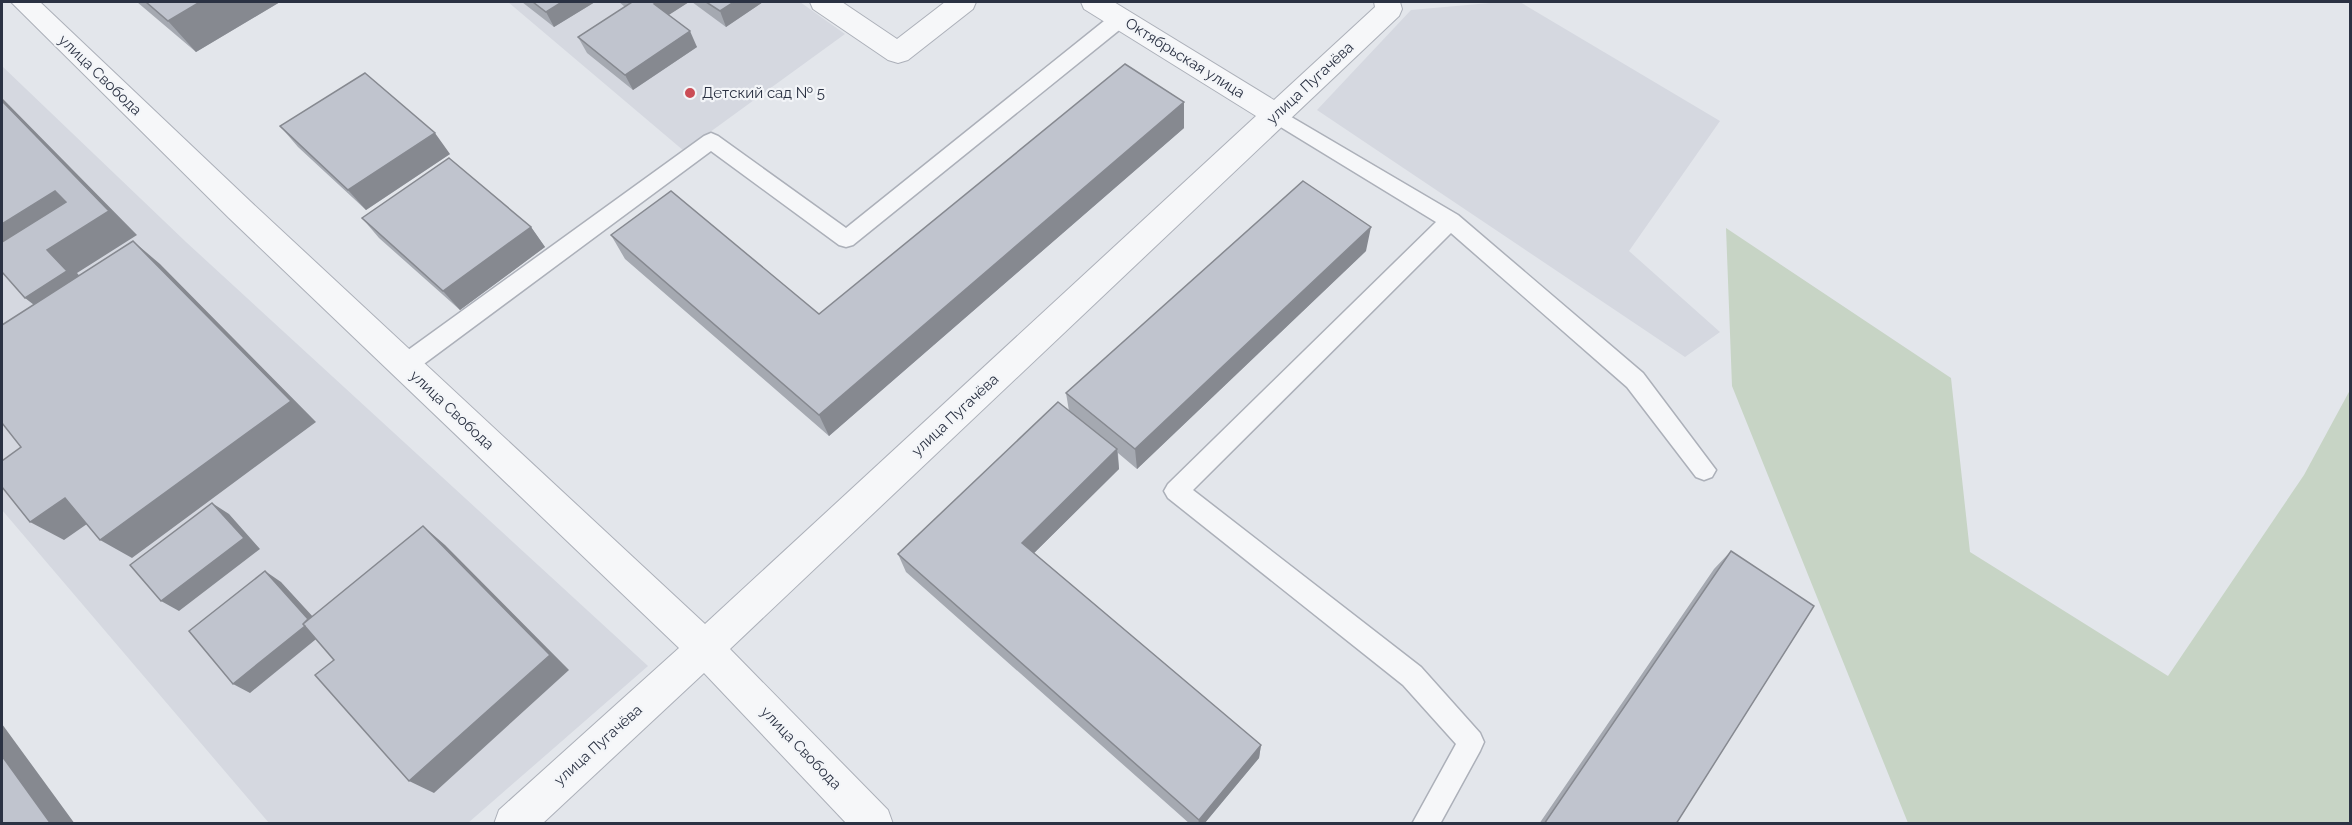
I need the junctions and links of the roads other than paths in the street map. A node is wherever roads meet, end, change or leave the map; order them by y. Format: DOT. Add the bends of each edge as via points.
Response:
graph roads {
  1 [pos="24,2"];
  2 [pos="823,2"];
  3 [pos="963,2"];
  4 [pos="1094,2"];
  5 [pos="1387,2"];
  6 [pos="1121,18"];
  7 [pos="1276,115"];
  8 [pos="1451,221"];
  9 [pos="405,365"];
  10 [pos="1704,470"];
  11 [pos="705,648"];
  12 [pos="513,824"];
  13 [pos="874,824"];
  14 [pos="1425,824"];
  1 -- 9 [label="street, улица Свобода"];
  2 -- 3 [label="street" via="898,53"];
  4 -- 6 [label="street, Октябрьская улица"];
  5 -- 7 [label="street, улица Пугачёва" via="1389,9"];
  6 -- 7 [label="street, Октябрьская улица"];
  6 -- 9 [label="lane" via="846,239 711,141"];
  7 -- 8 [label="lane"];
  7 -- 11 [label="street, улица Пугачёва"];
  8 -- 10 [label="lane" via="1635,380"];
  8 -- 14 [label="lane" via="1176,491 1412,676 1471,742"];
  9 -- 11 [label="street, улица Свобода"];
  11 -- 12 [label="street, улица Пугачёва"];
  11 -- 13 [label="street, улица Свобода"];
}
